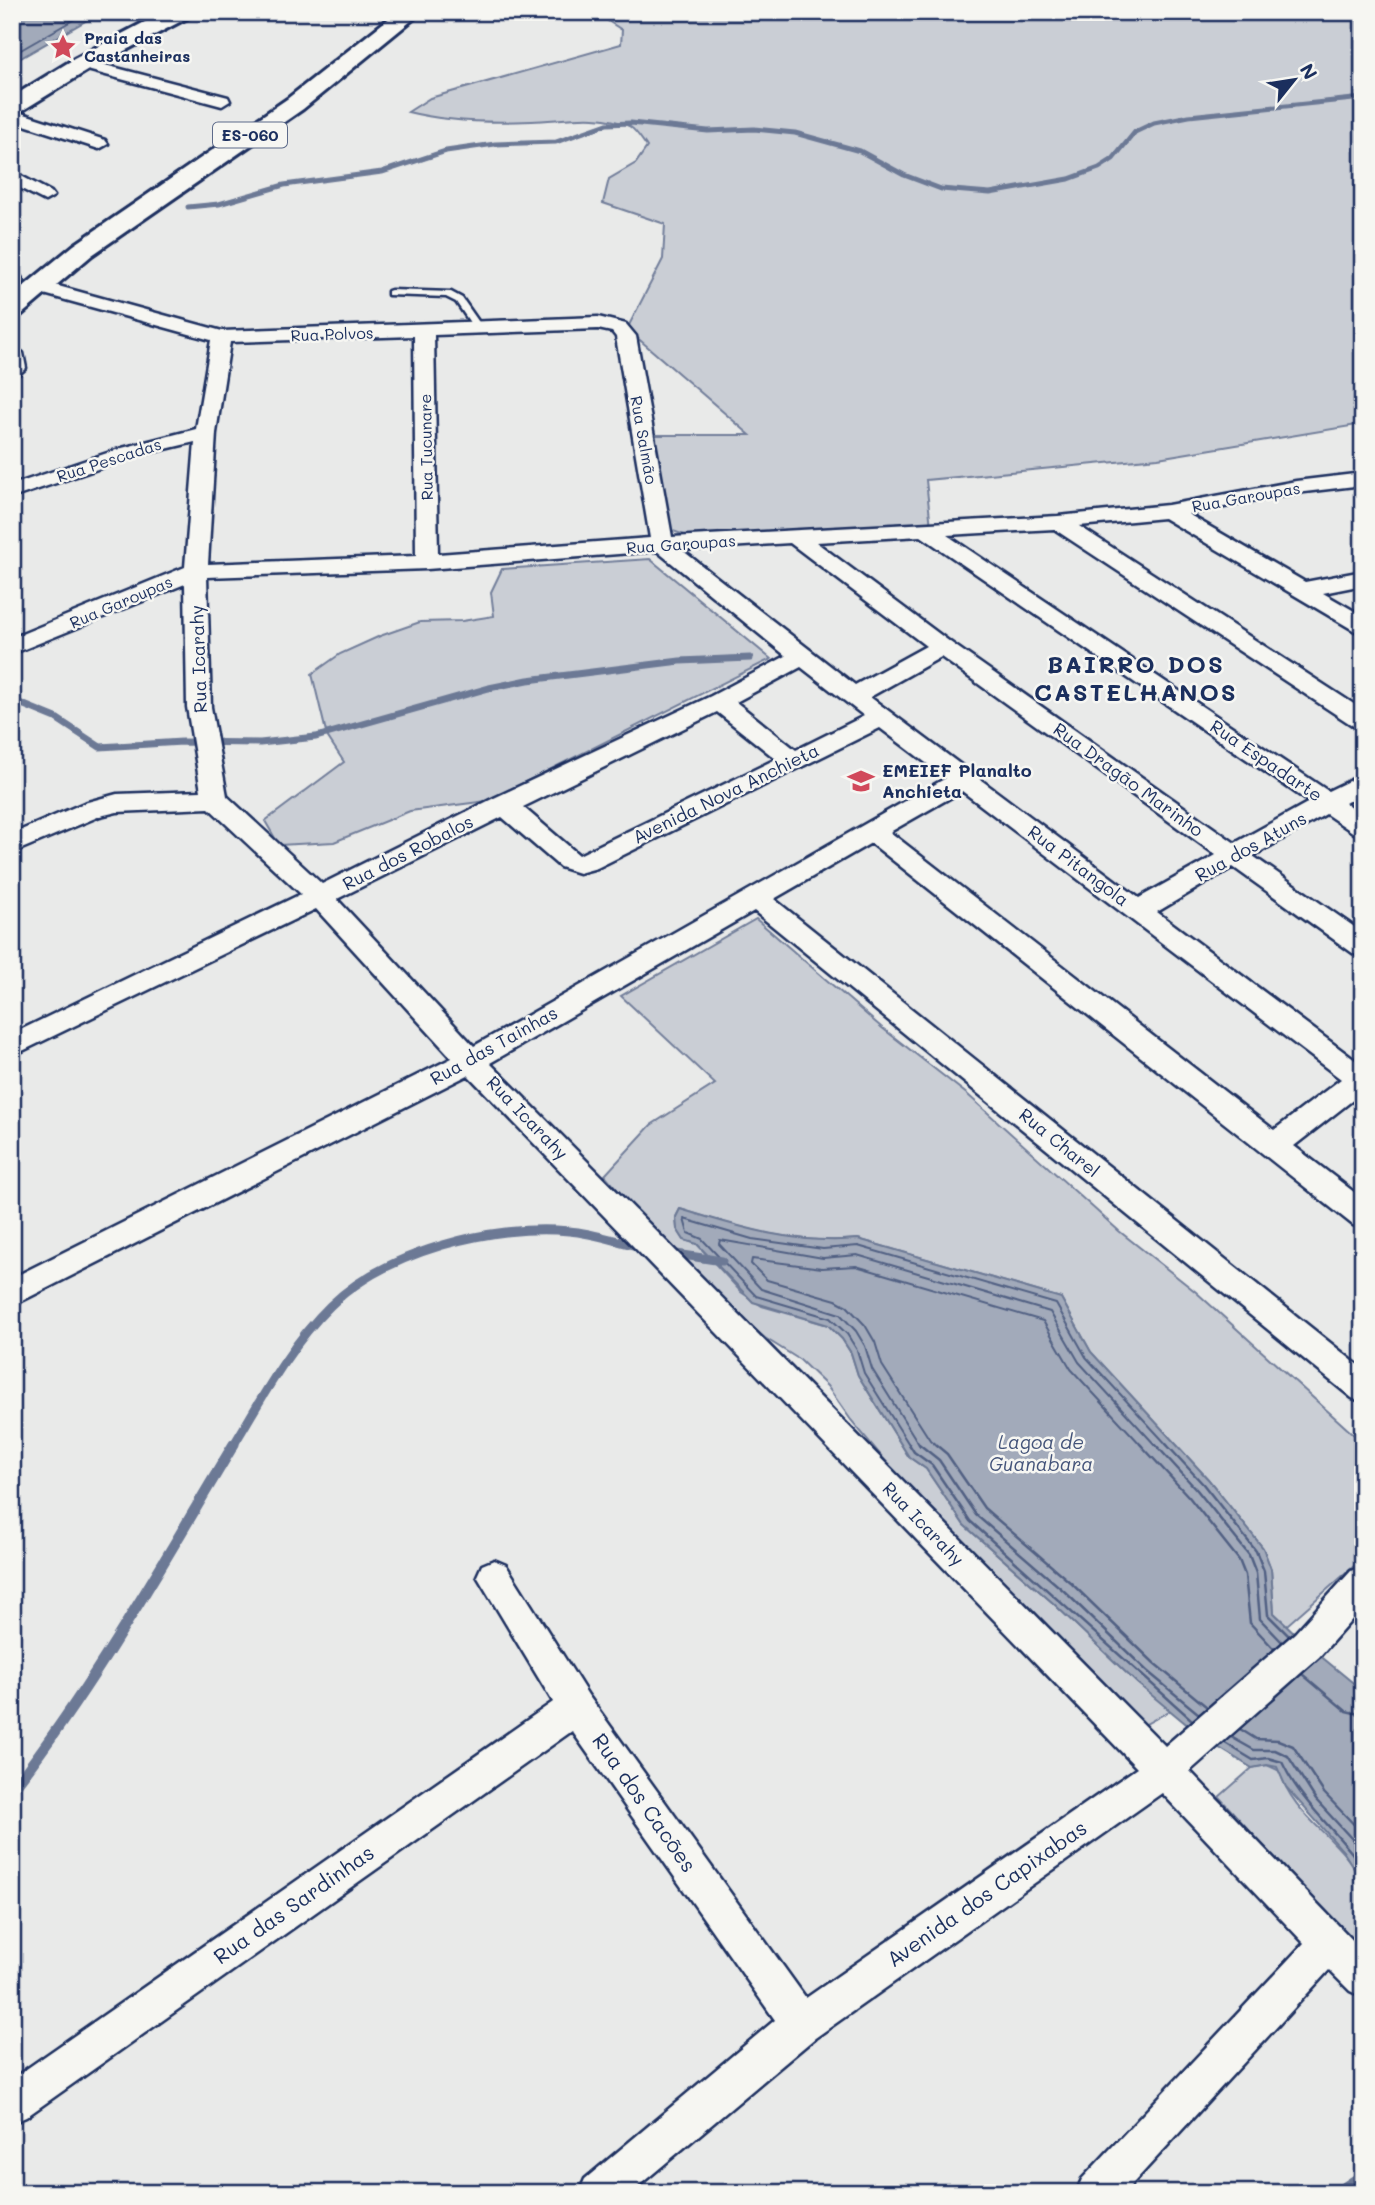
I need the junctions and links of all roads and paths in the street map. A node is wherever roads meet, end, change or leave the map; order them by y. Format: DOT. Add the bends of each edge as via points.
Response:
graph roads {
  1 [pos="181,12"];
  2 [pos="411,12"];
  3 [pos="82,64"];
  4 [pos="222,102"];
  5 [pos="12,107"];
  6 [pos="12,115"];
  7 [pos="99,144"];
  8 [pos="12,176"];
  9 [pos="45,196"];
  10 [pos="83,250"];
  11 [pos="13,281"];
  12 [pos="40,287"];
  13 [pos="391,293"];
  14 [pos="12,309"];
  15 [pos="478,328"];
  16 [pos="424,331"];
  17 [pos="626,336"];
  18 [pos="221,337"];
  19 [pos="12,348"];
  20 [pos="12,377"];
  21 [pos="206,433"];
  22 [pos="1363,479"];
  23 [pos="12,492"];
  24 [pos="1168,511"];
  25 [pos="1058,522"];
  26 [pos="926,530"];
  27 [pos="794,536"];
  28 [pos="662,544"];
  29 [pos="428,562"];
  30 [pos="196,571"];
  31 [pos="1363,578"];
  32 [pos="1301,590"];
  33 [pos="1363,626"];
  34 [pos="12,647"];
  35 [pos="942,647"];
  36 [pos="802,657"];
  37 [pos="854,696"];
  38 [pos="719,701"];
  39 [pos="881,717"];
  40 [pos="1363,721"];
  41 [pos="794,761"];
  42 [pos="964,779"];
  43 [pos="1363,782"];
  44 [pos="215,799"];
  45 [pos="503,804"];
  46 [pos="1328,804"];
  47 [pos="1363,827"];
  48 [pos="872,831"];
  49 [pos="12,844"];
  50 [pos="1234,856"];
  51 [pos="320,897"];
  52 [pos="755,898"];
  53 [pos="1138,911"];
  54 [pos="1363,947"];
  55 [pos="12,1046"];
  56 [pos="471,1061"];
  57 [pos="1362,1079"];
  58 [pos="1275,1144"];
  59 [pos="1363,1216"];
  60 [pos="12,1293"];
  61 [pos="1363,1388"];
  62 [pos="494,1576"];
  63 [pos="1363,1582"];
  64 [pos="576,1707"];
  65 [pos="1164,1770"];
  66 [pos="1329,1943"];
  67 [pos="1363,1978"];
  68 [pos="801,2024"];
  69 [pos="12,2103"];
  70 [pos="599,2193"];
  71 [pos="1096,2193"];
  1 -- 3 [label="main road"];
  2 -- 10 [label="main road, ES-060" via="295,104"];
  3 -- 4 [label="street"];
  3 -- 5 [label="main road"];
  6 -- 7 [label="street"];
  8 -- 9 [label="street"];
  10 -- 11 [label="main road, ES-060"];
  10 -- 12 [label="main road, ES-060"];
  12 -- 14 [label="main road, ES-060"];
  12 -- 18 [label="street, Rua Polvos"];
  13 -- 15 [label="lane" via="448,294 459,300"];
  15 -- 16 [label="street, Rua Polvos"];
  15 -- 17 [label="street, Rua Polvos" via="598,323 619,328"];
  16 -- 18 [label="street, Rua Polvos"];
  16 -- 29 [label="street, Rua Tucunare"];
  17 -- 28 [label="street, Rua Salmão"];
  18 -- 21 [label="street, Rua Icarahy"];
  19 -- 20 [label="lane" via="21,368"];
  21 -- 23 [label="street, Rua Pescadas" via="129,452"];
  21 -- 30 [label="street, Rua Icarahy"];
  22 -- 24 [label="street, Rua Garoupas"];
  24 -- 25 [label="street, Rua Garoupas"];
  24 -- 32 [label="street"];
  25 -- 26 [label="street, Rua Garoupas"];
  25 -- 40 [label="street"];
  26 -- 27 [label="street, Rua Garoupas"];
  26 -- 46 [label="street, Rua Espadarte"];
  27 -- 28 [label="street, Rua Garoupas"];
  27 -- 35 [label="street, Rua Dragão Marinho"];
  28 -- 29 [label="street, Rua Garoupas"];
  28 -- 36 [label="street, Rua Pitangola"];
  29 -- 30 [label="street, Rua Garoupas"];
  30 -- 34 [label="street, Rua Garoupas"];
  30 -- 44 [label="street, Rua Icarahy" via="199,707"];
  31 -- 32 [label="street"];
  32 -- 33 [label="street"];
  35 -- 37 [label="street"];
  35 -- 50 [label="street, Rua Dragão Marinho"];
  36 -- 37 [label="street, Rua Pitangola"];
  36 -- 38 [label="street, Rua dos Robalos"];
  37 -- 39 [label="street, Rua Pitangola"];
  38 -- 41 [label="street"];
  38 -- 45 [label="street, Rua dos Robalos"];
  39 -- 41 [label="street, Avenida Nova Anchieta"];
  39 -- 42 [label="street, Rua Pitangola"];
  41 -- 45 [label="street, Avenida Nova Anchieta" via="579,864 569,861"];
  42 -- 48 [label="street, Rua das Tainhas"];
  42 -- 53 [label="street, Rua Pitangola"];
  43 -- 46 [label="street, Rua dos Atuns"];
  44 -- 49 [label="street" via="117,803"];
  44 -- 51 [label="street, Rua Icarahy"];
  45 -- 51 [label="street, Rua dos Robalos"];
  46 -- 47 [label="street, Rua Espadarte"];
  46 -- 50 [label="street, Rua dos Atuns"];
  48 -- 52 [label="street, Rua das Tainhas"];
  48 -- 58 [label="street"];
  50 -- 53 [label="street, Rua dos Atuns"];
  50 -- 54 [label="street, Rua Dragão Marinho"];
  51 -- 55 [label="street, Rua dos Robalos"];
  51 -- 56 [label="street, Rua Icarahy"];
  52 -- 56 [label="street, Rua das Tainhas"];
  52 -- 61 [label="street, Rua Charel"];
  53 -- 57 [label="street, Rua Pitangola"];
  56 -- 60 [label="street, Rua das Tainhas"];
  56 -- 65 [label="street, Rua Icarahy"];
  57 -- 58 [label="street"];
  58 -- 59 [label="street"];
  62 -- 64 [label="street, Rua dos Cacões"];
  63 -- 65 [label="street, Avenida dos Capixabas" via="1307,1645"];
  64 -- 68 [label="street, Rua dos Cacões"];
  64 -- 69 [label="street, Rua das Sardinhas"];
  65 -- 66 [label="street, Rua Icarahy"];
  65 -- 68 [label="street, Avenida dos Capixabas"];
  66 -- 67 [label="street, Rua Icarahy"];
  66 -- 71 [label="street"];
  68 -- 70 [label="street, Avenida dos Capixabas"];
}
